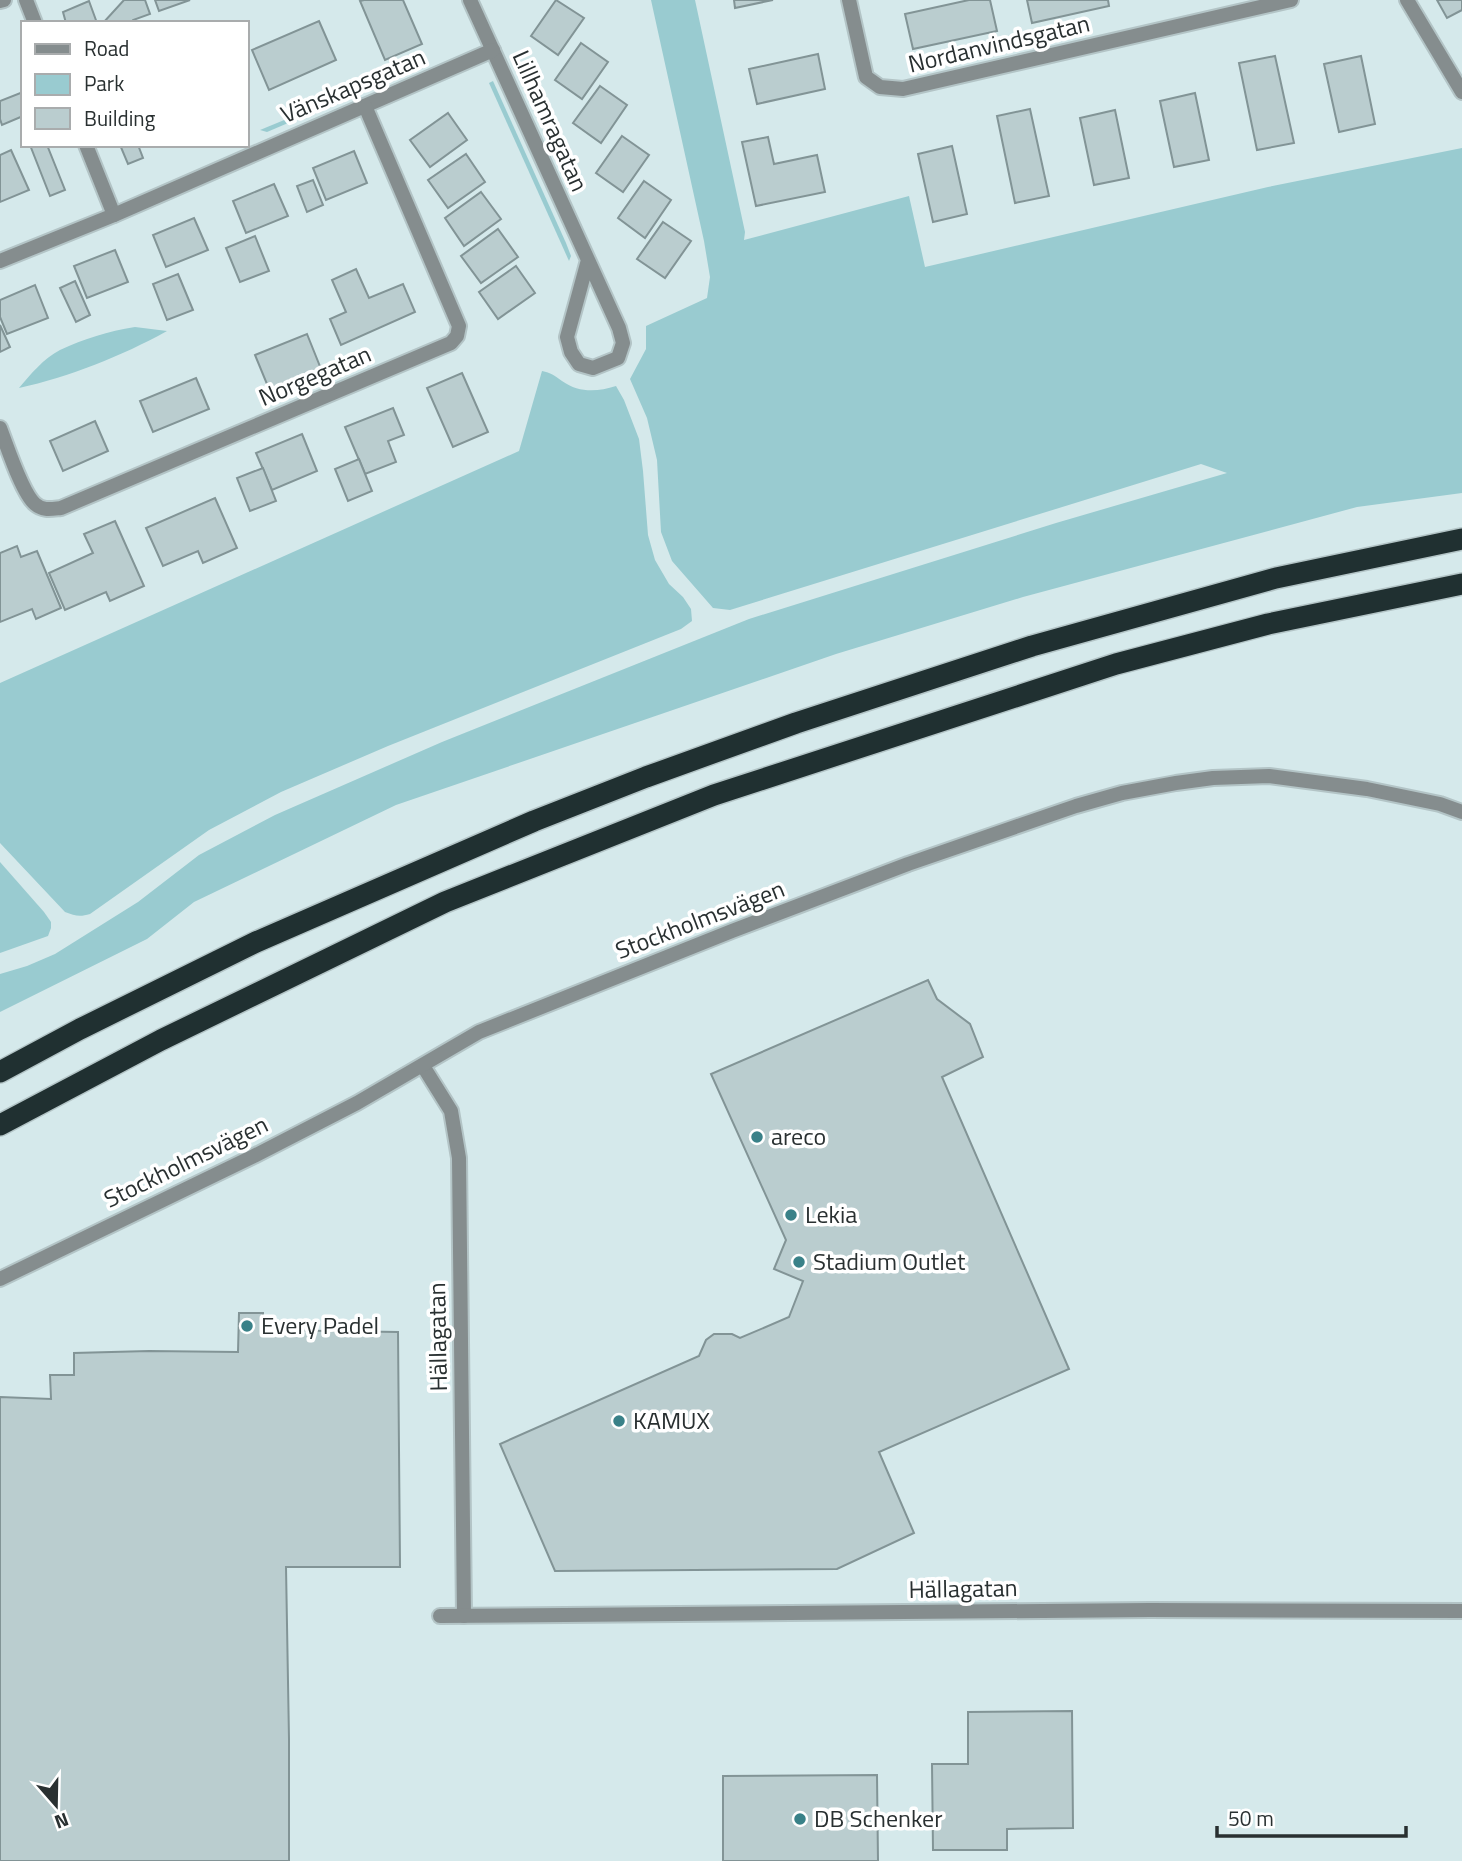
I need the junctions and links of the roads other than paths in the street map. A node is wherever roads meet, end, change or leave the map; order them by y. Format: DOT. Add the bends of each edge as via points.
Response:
graph roads {
  1 [pos="26,0"];
  2 [pos="470,0"];
  3 [pos="849,0"];
  4 [pos="1291,0"];
  5 [pos="1407,0"];
  6 [pos="34,21"];
  7 [pos="493,50"];
  8 [pos="1462,92"];
  9 [pos="365,106"];
  10 [pos="87,147"];
  11 [pos="114,215"];
  12 [pos="588,260"];
  13 [pos="0,261"];
  14 [pos="0,428"];
  15 [pos="1462,539"];
  16 [pos="1462,584"];
  17 [pos="1462,812"];
  18 [pos="423,1066"];
  19 [pos="0,1072"];
  20 [pos="0,1125"];
  21 [pos="0,1279"];
  22 [pos="1462,1611"];
  23 [pos="440,1616"];
  24 [pos="464,1616"];
  1 -- 6 [label="street"];
  2 -- 7 [label="street, Lillhamragatan"];
  3 -- 4 [label="street, Nordanvindsgatan" via="866,77 880,87 903,89"];
  5 -- 8 [label="street"];
  7 -- 9 [label="street, Vänskapsgatan"];
  7 -- 12 [label="street, Lillhamragatan"];
  9 -- 11 [label="street, Vänskapsgatan"];
  9 -- 14 [label="street, Norgegatan" via="459,326 451,342 61,508 47,510 34,503"];
  10 -- 11 [label="street"];
  11 -- 13 [label="street, Vänskapsgatan"];
  12 -- 12 [label="street, Lillhamragatan" via="622,343 618,358 593,368 579,364 570,352 568,337"];
  15 -- 19 [label="highway" via="1276,578 1032,646 659,772 256,942"];
  16 -- 20 [label="highway" via="1268,624 1115,664 714,795 445,902 161,1040"];
  17 -- 18 [label="street, Stockholmsvägen" via="1367,789 1269,776 1176,782 1122,793 908,864 732,931 479,1032"];
  18 -- 21 [label="street, Stockholmsvägen" via="254,1156"];
  18 -- 24 [label="street, Hällagatan" via="451,1111 459,1158"];
  22 -- 24 [label="street, Hällagatan"];
  23 -- 24 [label="street, Hällagatan"];
}
